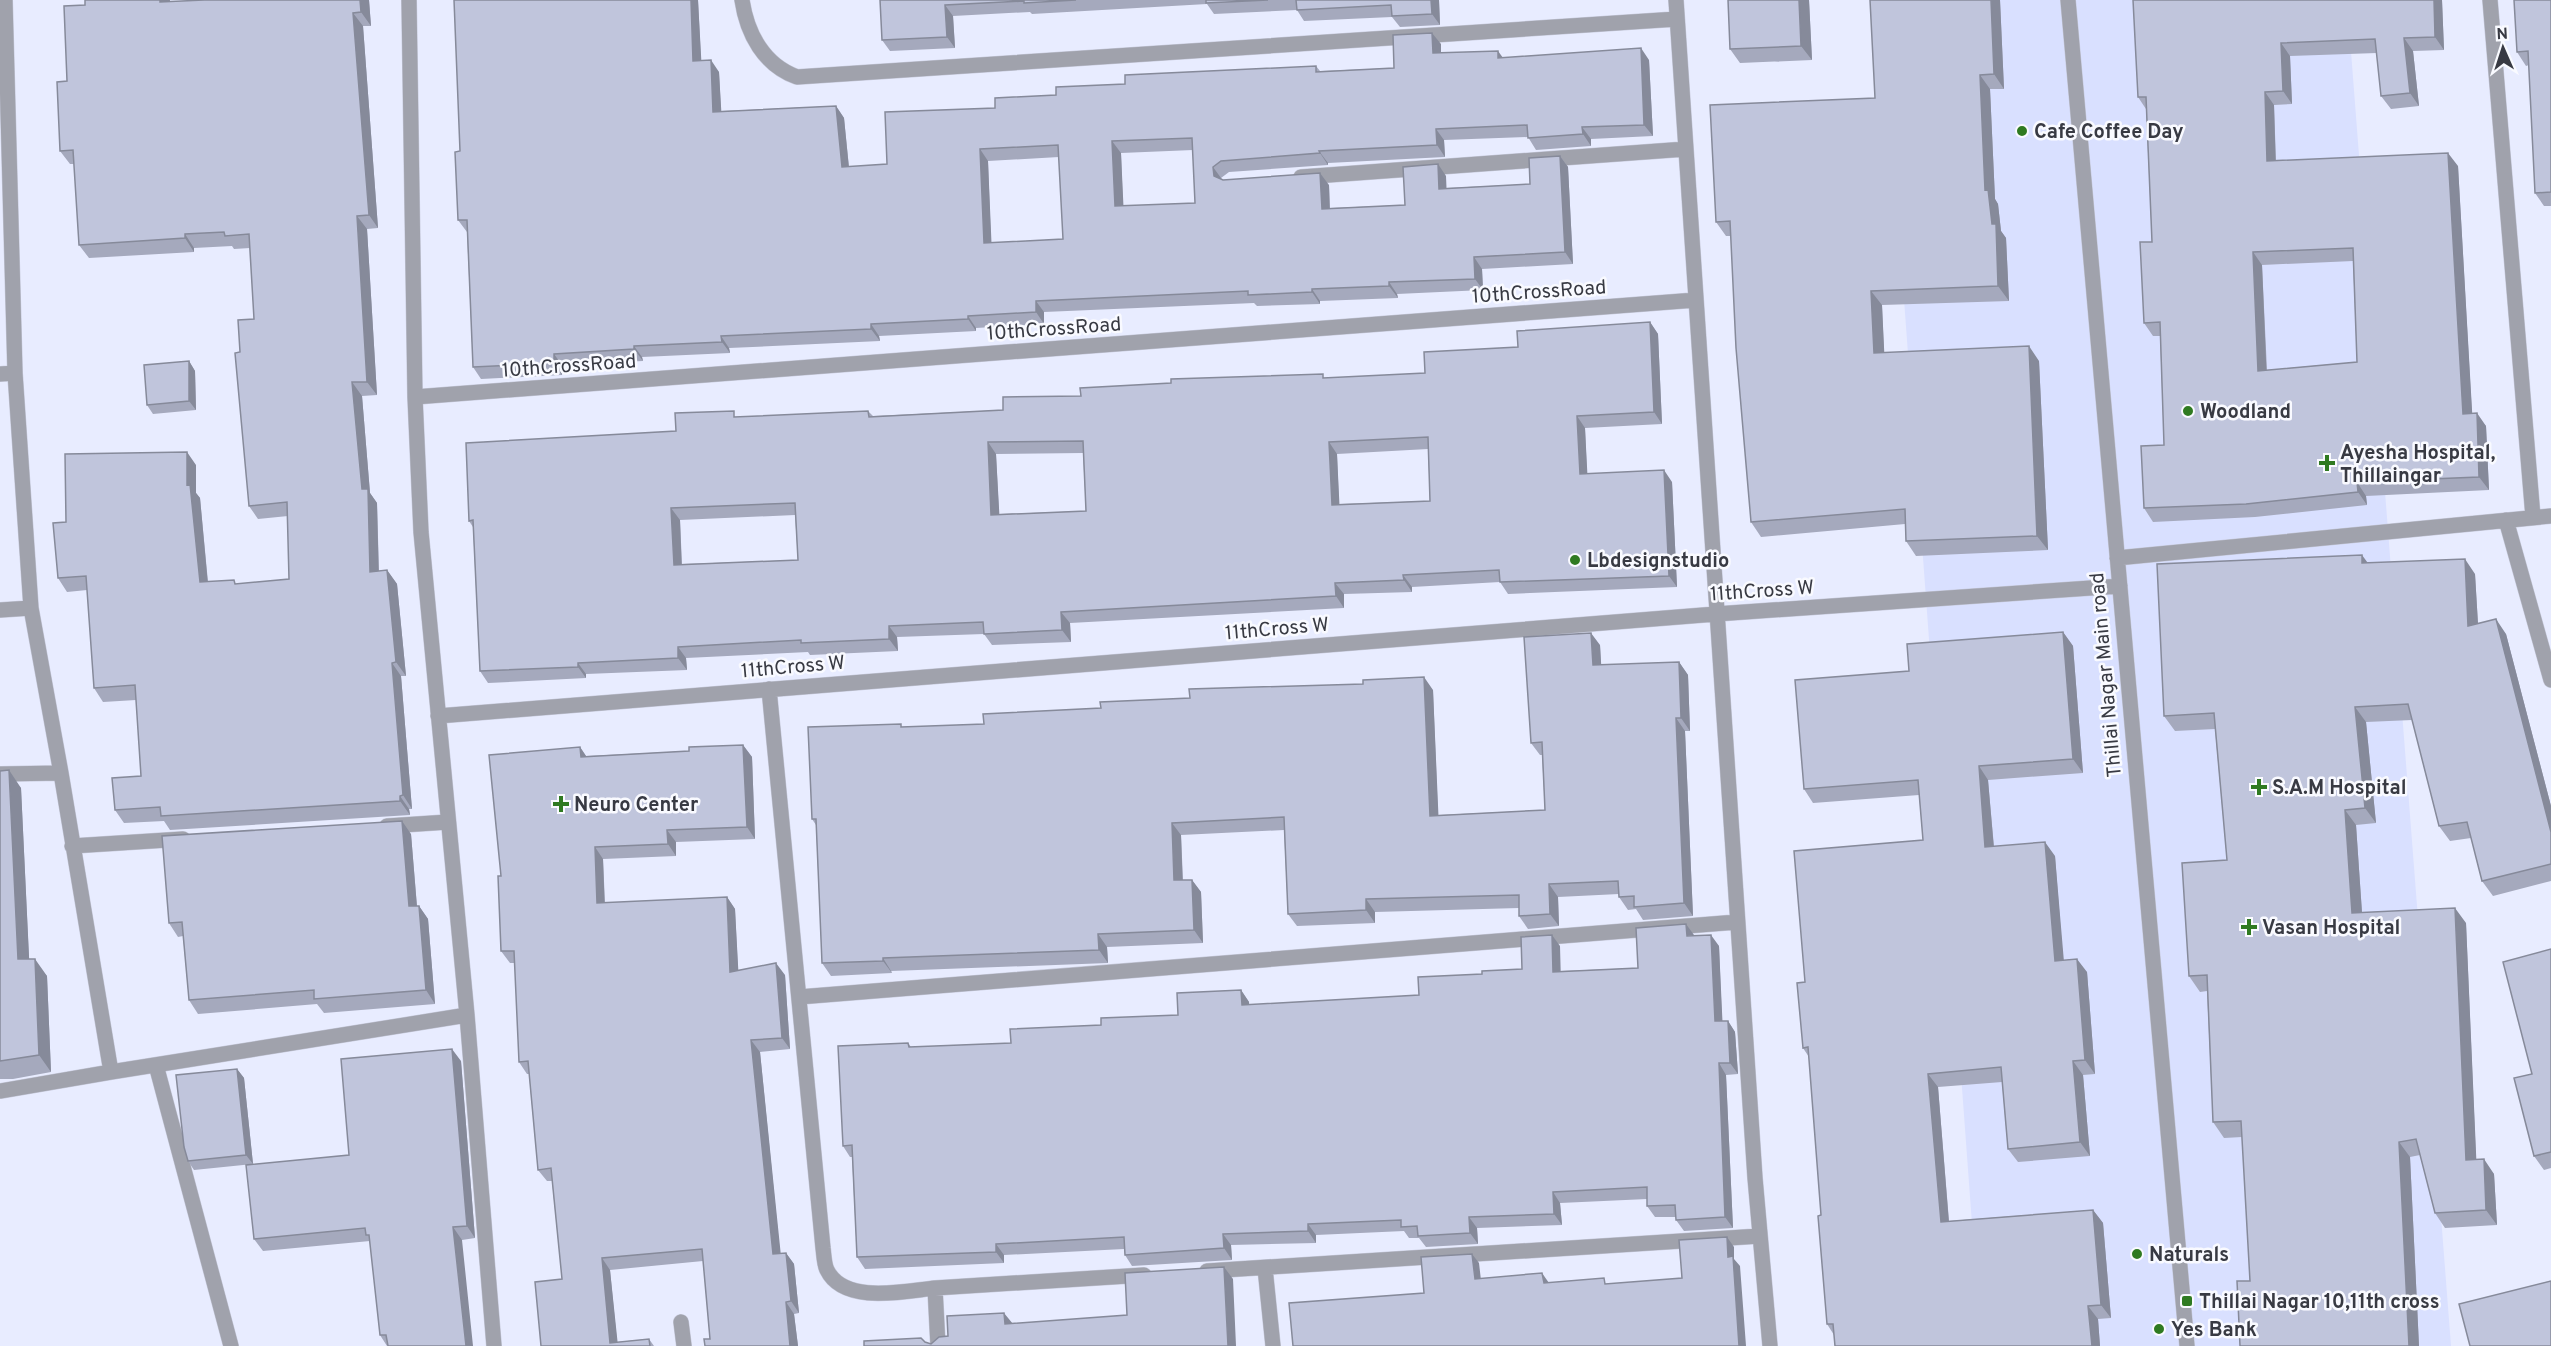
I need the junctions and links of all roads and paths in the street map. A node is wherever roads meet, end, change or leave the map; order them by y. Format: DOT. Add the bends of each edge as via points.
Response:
graph roads {
  1 [pos="5,0"];
  2 [pos="410,0"];
  3 [pos="742,0"];
  4 [pos="1676,0"];
  5 [pos="2068,0"];
  6 [pos="2490,0"];
  7 [pos="1677,19"];
  8 [pos="1686,149"];
  9 [pos="1288,178"];
  10 [pos="1696,300"];
  11 [pos="8,373"];
  12 [pos="416,398"];
  13 [pos="2551,516"];
  14 [pos="2534,518"];
  15 [pos="2506,520"];
  16 [pos="2117,558"];
  17 [pos="2120,586"];
  18 [pos="31,608"];
  19 [pos="0,610"];
  20 [pos="1716,614"];
  21 [pos="2551,680"];
  22 [pos="768,689"];
  23 [pos="438,716"];
  24 [pos="61,773"];
  25 [pos="0,774"];
  26 [pos="448,822"];
  27 [pos="378,826"];
  28 [pos="201,838"];
  29 [pos="72,846"];
  30 [pos="1737,922"];
  31 [pos="799,997"];
  32 [pos="466,1014"];
  33 [pos="156,1065"];
  34 [pos="111,1072"];
  35 [pos="0,1091"];
  36 [pos="1760,1236"];
  37 [pos="1265,1268"];
  38 [pos="1195,1272"];
  39 [pos="1159,1274"];
  40 [pos="935,1288"];
  41 [pos="681,1322"];
  42 [pos="231,1346"];
  43 [pos="494,1346"];
  44 [pos="684,1346"];
  45 [pos="938,1346"];
  46 [pos="1273,1346"];
  47 [pos="1770,1346"];
  48 [pos="2187,1346"];
  1 -- 11 [label="street"];
  2 -- 12 [label="street"];
  3 -- 7 [label="street" via="752,35 767,59 797,77"];
  4 -- 7 [label="street"];
  5 -- 16 [label="street, Thillai Nagar Main road"];
  6 -- 14 [label="street"];
  7 -- 8 [label="street"];
  8 -- 9 [label="street"];
  8 -- 10 [label="street"];
  10 -- 12 [label="street, 10thCrossRoad"];
  10 -- 20 [label="street"];
  11 -- 18 [label="street"];
  12 -- 23 [label="street" via="421,532"];
  13 -- 14 [label="street"];
  14 -- 15 [label="street"];
  15 -- 16 [label="street"];
  15 -- 21 [label="street"];
  16 -- 17 [label="street, Thillai Nagar Main road"];
  17 -- 20 [label="street, 11thCross W"];
  17 -- 48 [label="street, Thillai Nagar Main road"];
  18 -- 19 [label="street"];
  18 -- 24 [label="street"];
  20 -- 22 [label="street, 11thCross W"];
  20 -- 30 [label="street"];
  22 -- 23 [label="street, 11thCross W"];
  22 -- 31 [label="street"];
  23 -- 26 [label="street"];
  24 -- 25 [label="street"];
  24 -- 29 [label="street"];
  26 -- 27 [label="street"];
  26 -- 32 [label="street"];
  28 -- 29 [label="street"];
  29 -- 34 [label="street"];
  30 -- 31 [label="street"];
  30 -- 36 [label="street"];
  31 -- 40 [label="street" via="827,1271 852,1291"];
  32 -- 33 [label="street"];
  32 -- 43 [label="street"];
  33 -- 34 [label="street"];
  33 -- 42 [label="street"];
  34 -- 35 [label="street"];
  36 -- 37 [label="street"];
  36 -- 47 [label="street"];
  37 -- 38 [label="street"];
  37 -- 46 [label="street"];
  39 -- 40 [label="street"];
  40 -- 45 [label="street"];
  41 -- 44 [label="street"];
}
